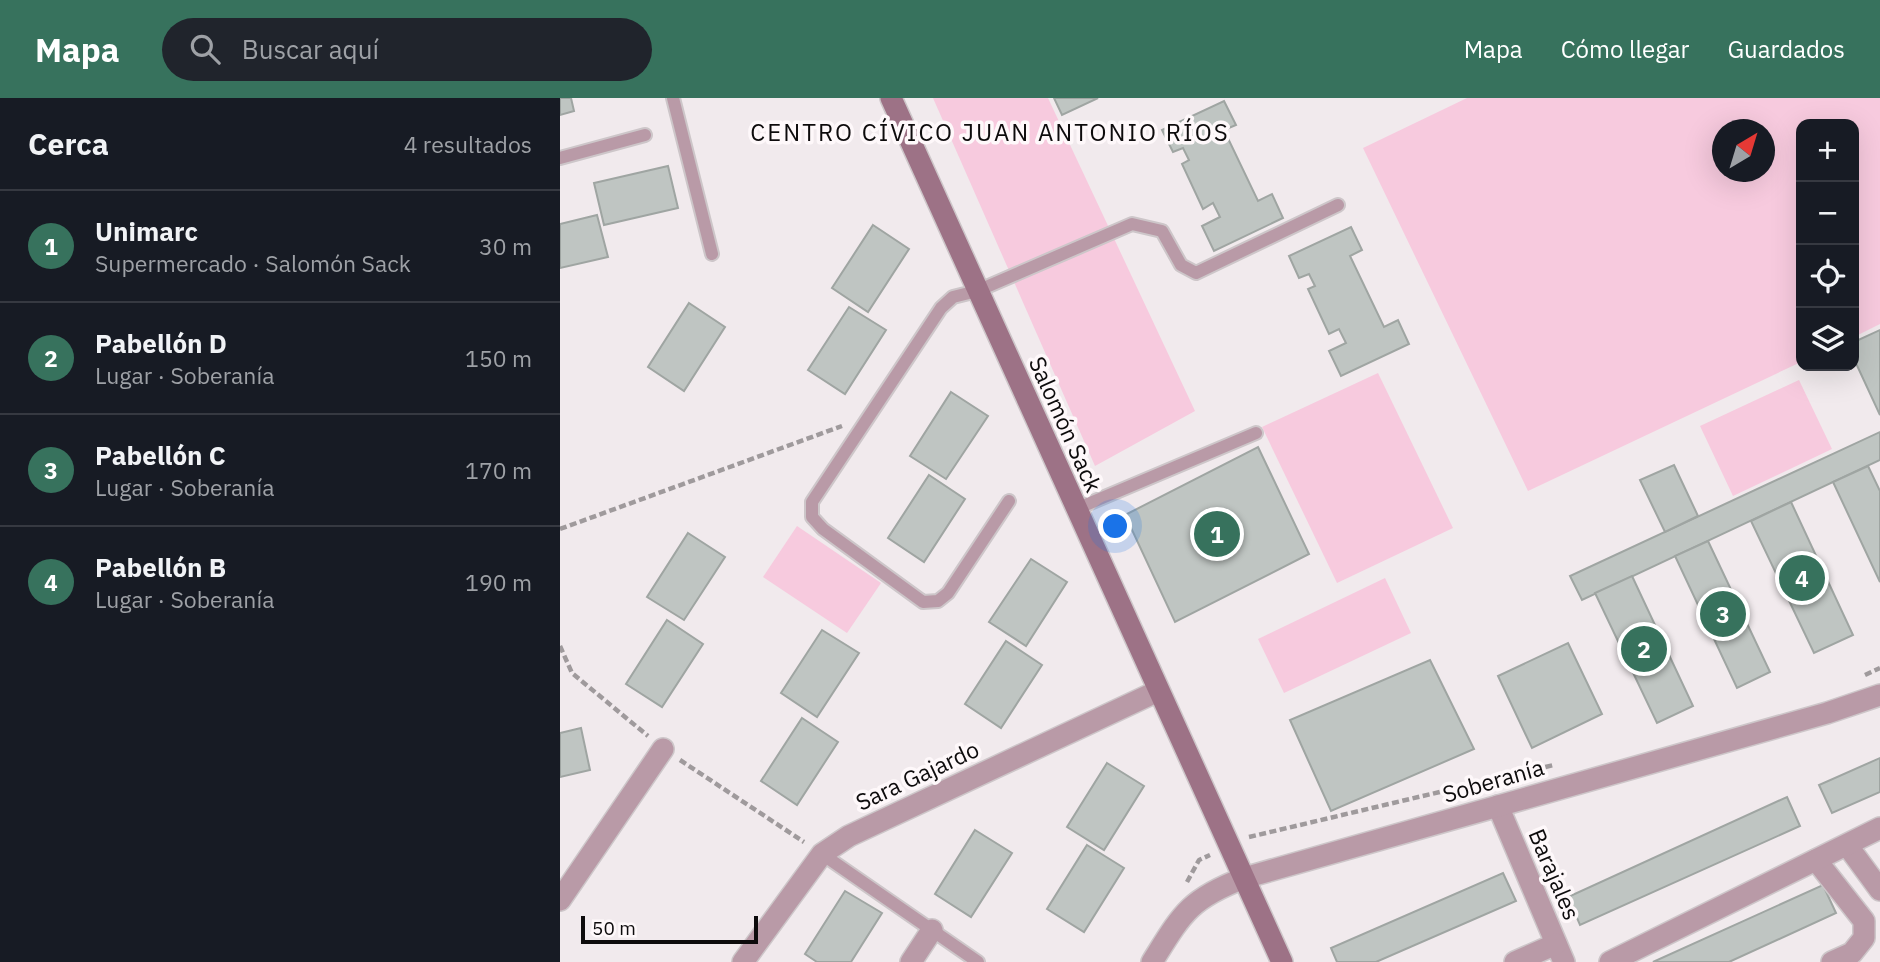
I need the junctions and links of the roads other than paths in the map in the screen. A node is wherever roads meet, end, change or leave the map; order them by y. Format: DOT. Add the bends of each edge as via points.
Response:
graph roads {
  1 [pos="673,98"];
  2 [pos="891,98"];
  3 [pos="645,135"];
  4 [pos="560,158"];
  5 [pos="1338,205"];
  6 [pos="712,254"];
  7 [pos="977,291"];
  8 [pos="1256,433"];
  9 [pos="1010,500"];
  10 [pos="1076,509"];
  11 [pos="1158,691"];
  12 [pos="1880,695"];
  13 [pos="663,748"];
  14 [pos="1498,806"];
  15 [pos="1880,828"];
  16 [pos="1847,845"];
  17 [pos="821,854"];
  18 [pos="1816,860"];
  19 [pos="1244,878"];
  20 [pos="1880,890"];
  21 [pos="560,900"];
  22 [pos="932,930"];
  23 [pos="1560,953"];
  24 [pos="743,962"];
  25 [pos="911,962"];
  26 [pos="978,962"];
  27 [pos="1152,962"];
  28 [pos="1282,962"];
  29 [pos="1516,962"];
  30 [pos="1610,962"];
  31 [pos="1832,962"];
  1 -- 6 [label="lane"];
  2 -- 7 [label="main road, Salomón Sack"];
  3 -- 4 [label="lane"];
  5 -- 7 [label="lane" via="1196,273 1181,265 1162,231 1132,224"];
  7 -- 9 [label="lane" via="953,297 941,308 812,502 812,517 923,602 937,601 948,593"];
  7 -- 10 [label="main road, Salomón Sack"];
  8 -- 10 [label="lane"];
  10 -- 11 [label="main road, Salomón Sack"];
  11 -- 17 [label="street, Sara Gajardo" via="849,836"];
  11 -- 19 [label="main road, Salomón Sack"];
  12 -- 14 [label="street, Soberanía"];
  13 -- 21 [label="street"];
  14 -- 19 [label="street, Soberanía"];
  14 -- 23 [label="street, Barajales"];
  15 -- 16 [label="street"];
  16 -- 18 [label="street"];
  16 -- 20 [label="street"];
  17 -- 22 [label="lane"];
  17 -- 24 [label="street, Sara Gajardo"];
  18 -- 30 [label="street"];
  18 -- 31 [label="street" via="1864,921 1864,938 1852,953"];
  19 -- 27 [label="street, Soberanía" via="1211,891 1187,910"];
  19 -- 28 [label="main road, Salomón Sack"];
  22 -- 25 [label="street"];
  22 -- 26 [label="lane"];
  23 -- 29 [label="street"];
}
